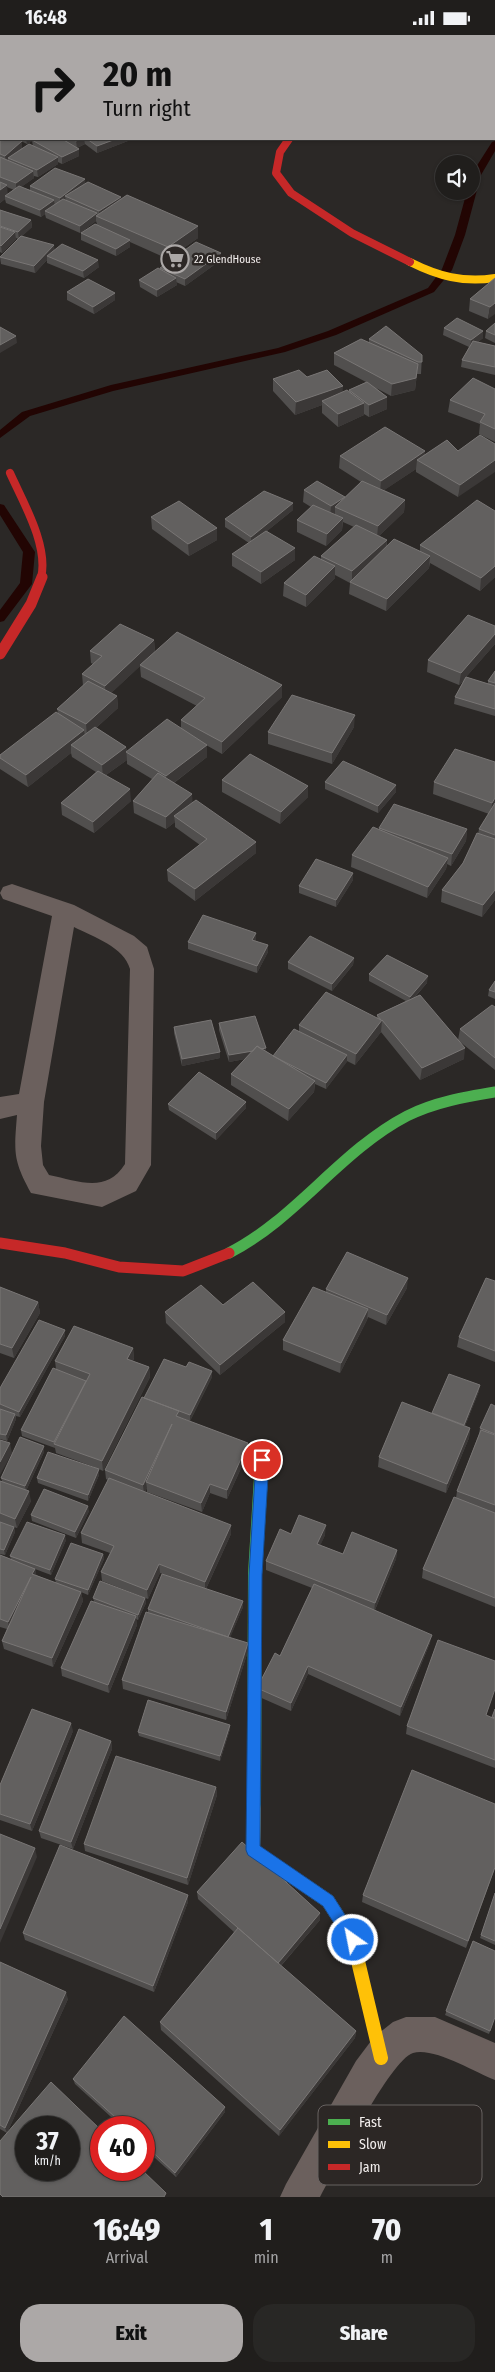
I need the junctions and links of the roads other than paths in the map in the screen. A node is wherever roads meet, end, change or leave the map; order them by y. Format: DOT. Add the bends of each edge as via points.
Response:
graph roads {
  1 [pos="288,140"];
  2 [pos="495,278"];
  3 [pos="10,473"];
  4 [pos="0,654"];
  5 [pos="4,899"];
  6 [pos="65,911"];
  7 [pos="495,1092"];
  8 [pos="32,1101"];
  9 [pos="0,1108"];
  10 [pos="0,1243"];
  11 [pos="262,1460"];
  12 [pos="381,2058"];
  13 [pos="495,2062"];
  14 [pos="351,2105"];
  15 [pos="318,2164"];
  16 [pos="299,2197"];
  1 -- 2 [label="street" via="280,153 276,173 291,193 352,233 440,277 477,282"];
  3 -- 4 [label="street" via="38,545 44,570 29,605"];
  5 -- 6 [label="lane"];
  6 -- 8 [label="lane"];
  6 -- 8 [label="lane" via="125,943 138,954 142,969 138,1165 127,1183 102,1196 41,1185 30,1166 28,1146"];
  7 -- 10 [label="street" via="424,1108 392,1126 235,1251 183,1271 119,1267 65,1253"];
  8 -- 9 [label="lane"];
  11 -- 12 [label="street" via="255,1584 253,1850 328,1901 353,1940"];
  12 -- 13 [label="street" via="406,2035 419,2033 435,2035"];
  12 -- 14 [label="street"];
  15 -- 16 [label="street"];
}
